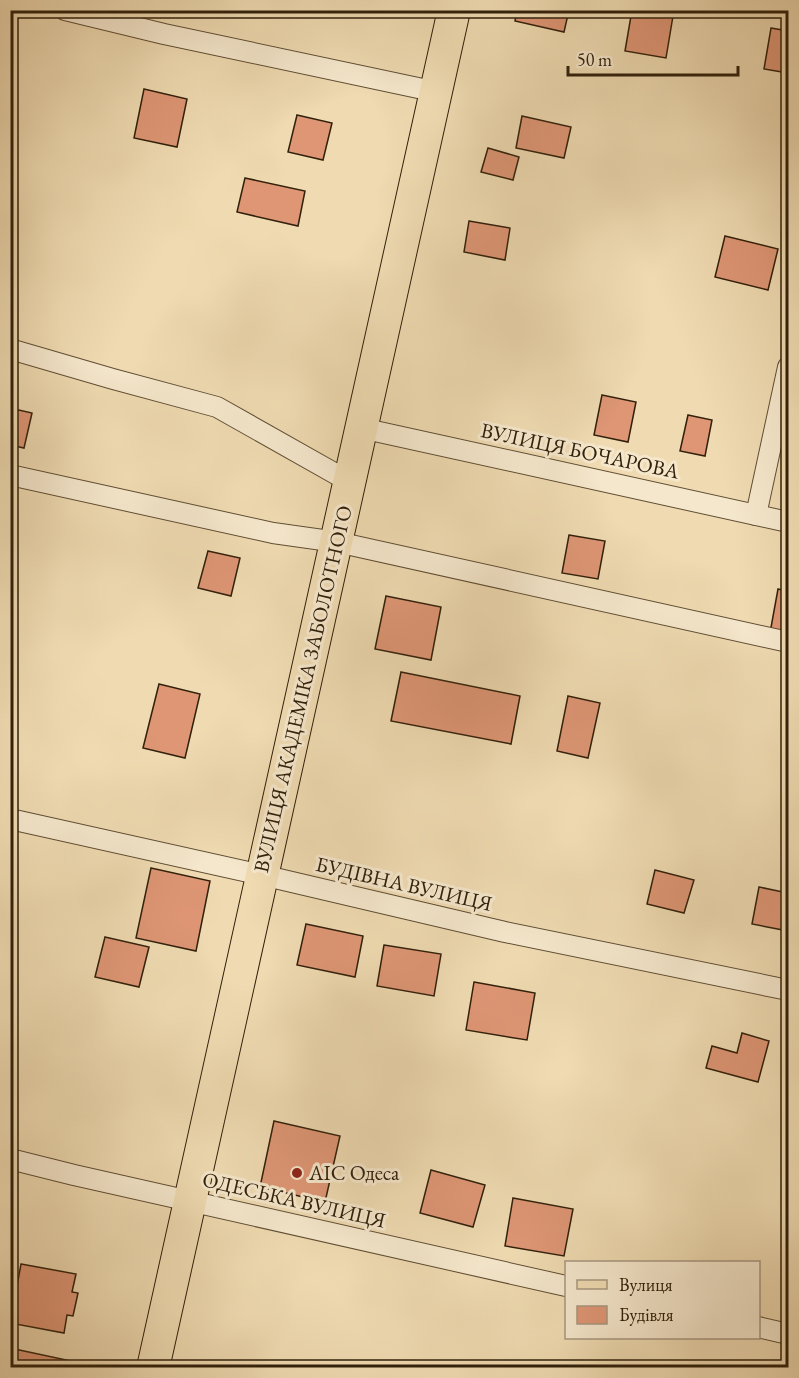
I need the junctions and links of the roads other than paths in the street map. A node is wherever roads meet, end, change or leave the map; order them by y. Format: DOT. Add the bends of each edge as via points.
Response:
graph roads {
  1 [pos="65,10"];
  2 [pos="454,10"];
  3 [pos="87,13"];
  4 [pos="437,92"];
  5 [pos="10,350"];
  6 [pos="789,367"];
  7 [pos="361,428"];
  8 [pos="10,475"];
  9 [pos="350,482"];
  10 [pos="756,515"];
  11 [pos="789,522"];
  12 [pos="337,542"];
  13 [pos="789,642"];
  14 [pos="10,819"];
  15 [pos="262,875"];
  16 [pos="789,990"];
  17 [pos="10,1159"];
  18 [pos="190,1201"];
  19 [pos="565,1286"];
  20 [pos="760,1327"];
  21 [pos="789,1334"];
  22 [pos="153,1368"];
  1 -- 3 [label="street"];
  2 -- 4 [label="main road, ВУЛИЦЯ АКАДЕМІКА ЗАБОЛОТНОГО"];
  3 -- 4 [label="street" via="164,34"];
  4 -- 7 [label="main road, ВУЛИЦЯ АКАДЕМІКА ЗАБОЛОТНОГО"];
  5 -- 9 [label="street" via="217,407"];
  6 -- 10 [label="street"];
  7 -- 9 [label="main road, ВУЛИЦЯ АКАДЕМІКА ЗАБОЛОТНОГО"];
  7 -- 10 [label="street, ВУЛИЦЯ БОЧАРОВА"];
  8 -- 12 [label="street" via="273,533"];
  9 -- 12 [label="main road, ВУЛИЦЯ АКАДЕМІКА ЗАБОЛОТНОГО"];
  10 -- 11 [label="street, ВУЛИЦЯ БОЧАРОВА"];
  12 -- 13 [label="street"];
  12 -- 15 [label="main road, ВУЛИЦЯ АКАДЕМІКА ЗАБОЛОТНОГО"];
  14 -- 15 [label="street, БУДІВНА ВУЛИЦЯ"];
  15 -- 16 [label="street, БУДІВНА ВУЛИЦЯ" via="505,932"];
  15 -- 18 [label="main road, ВУЛИЦЯ АКАДЕМІКА ЗАБОЛОТНОГО"];
  17 -- 18 [label="street, ОДЕСЬКА ВУЛИЦЯ"];
  18 -- 19 [label="street, ОДЕСЬКА ВУЛИЦЯ"];
  18 -- 22 [label="main road, ВУЛИЦЯ АКАДЕМІКА ЗАБОЛОТНОГО"];
  20 -- 21 [label="street"];
}
